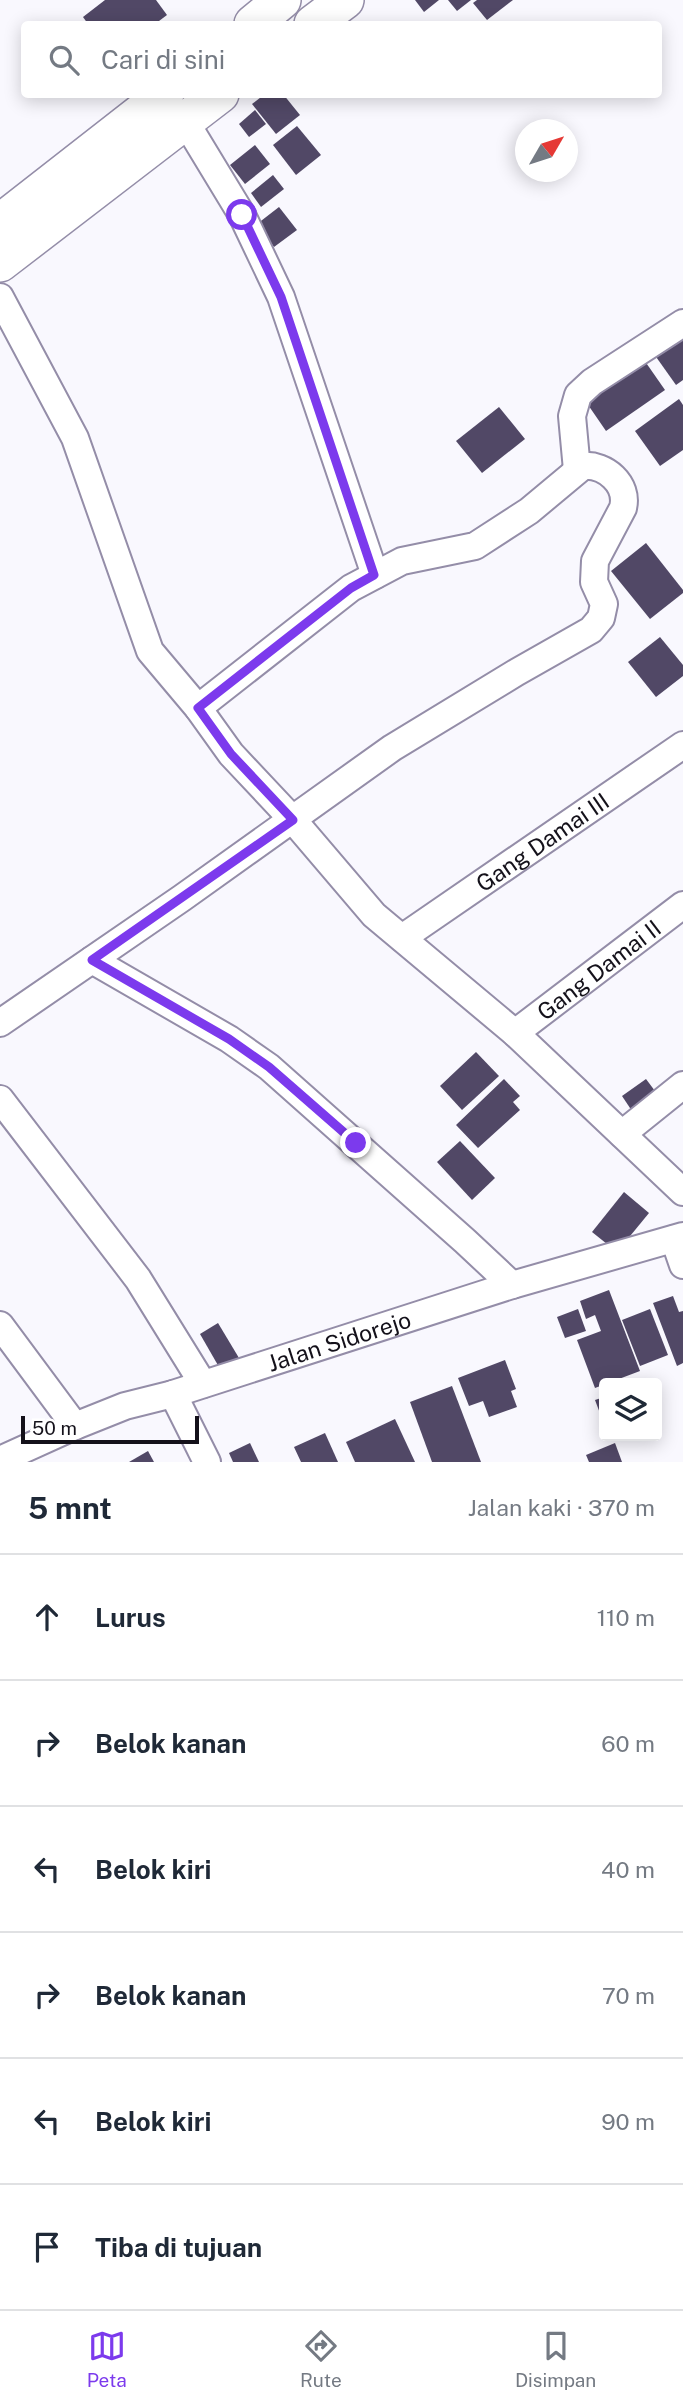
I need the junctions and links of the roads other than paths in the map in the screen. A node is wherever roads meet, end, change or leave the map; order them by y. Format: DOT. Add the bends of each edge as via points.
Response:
graph roads {
  1 [pos="282,0"];
  2 [pos="345,0"];
  3 [pos="257,21"];
  4 [pos="317,21"];
  5 [pos="207,98"];
  6 [pos="175,108"];
  7 [pos="125,145"];
  8 [pos="0,223"];
  9 [pos="0,263"];
  10 [pos="0,297"];
  11 [pos="683,323"];
  12 [pos="577,470"];
  13 [pos="374,575"];
  14 [pos="198,708"];
  15 [pos="683,745"];
  16 [pos="293,820"];
  17 [pos="683,905"];
  18 [pos="402,938"];
  19 [pos="92,960"];
  20 [pos="0,1023"];
  21 [pos="515,1033"];
  22 [pos="683,1085"];
  23 [pos="0,1099"];
  24 [pos="622,1134"];
  25 [pos="683,1192"];
  26 [pos="678,1238"];
  27 [pos="683,1265"];
  28 [pos="512,1285"];
  29 [pos="0,1325"];
  30 [pos="203,1384"];
  31 [pos="173,1394"];
  32 [pos="75,1426"];
  33 [pos="0,1460"];
  34 [pos="207,1462"];
  1 -- 3 [label="street"];
  2 -- 4 [label="street"];
  5 -- 6 [label="street"];
  6 -- 7 [label="street"];
  6 -- 13 [label="street" via="242,215 281,297"];
  7 -- 8 [label="street"];
  7 -- 9 [label="street"];
  10 -- 14 [label="street" via="75,438 150,652"];
  11 -- 12 [label="street" via="578,395 572,416"];
  12 -- 13 [label="street" via="528,511 475,546 402,561"];
  12 -- 16 [label="street" via="593,465 605,469 625,499 595,561 594,582 604,604 601,618 591,630 392,748"];
  13 -- 14 [label="street"];
  14 -- 16 [label="street" via="231,754"];
  15 -- 18 [label="street, Gang Damai III"];
  16 -- 18 [label="street" via="374,915"];
  16 -- 19 [label="street"];
  17 -- 21 [label="street, Gang Damai II"];
  18 -- 21 [label="street"];
  19 -- 20 [label="street"];
  19 -- 28 [label="street" via="269,1067"];
  21 -- 24 [label="street"];
  22 -- 24 [label="street"];
  23 -- 30 [label="street" via="138,1279"];
  24 -- 25 [label="street"];
  26 -- 27 [label="street"];
  26 -- 28 [label="street, Jalan Sidorejo"];
  28 -- 30 [label="street, Jalan Sidorejo"];
  29 -- 32 [label="street"];
  30 -- 31 [label="street, Jalan Sidorejo"];
  31 -- 32 [label="street, Jalan Sidorejo"];
  31 -- 34 [label="street"];
  32 -- 33 [label="street, Jalan Sidorejo"];
}
